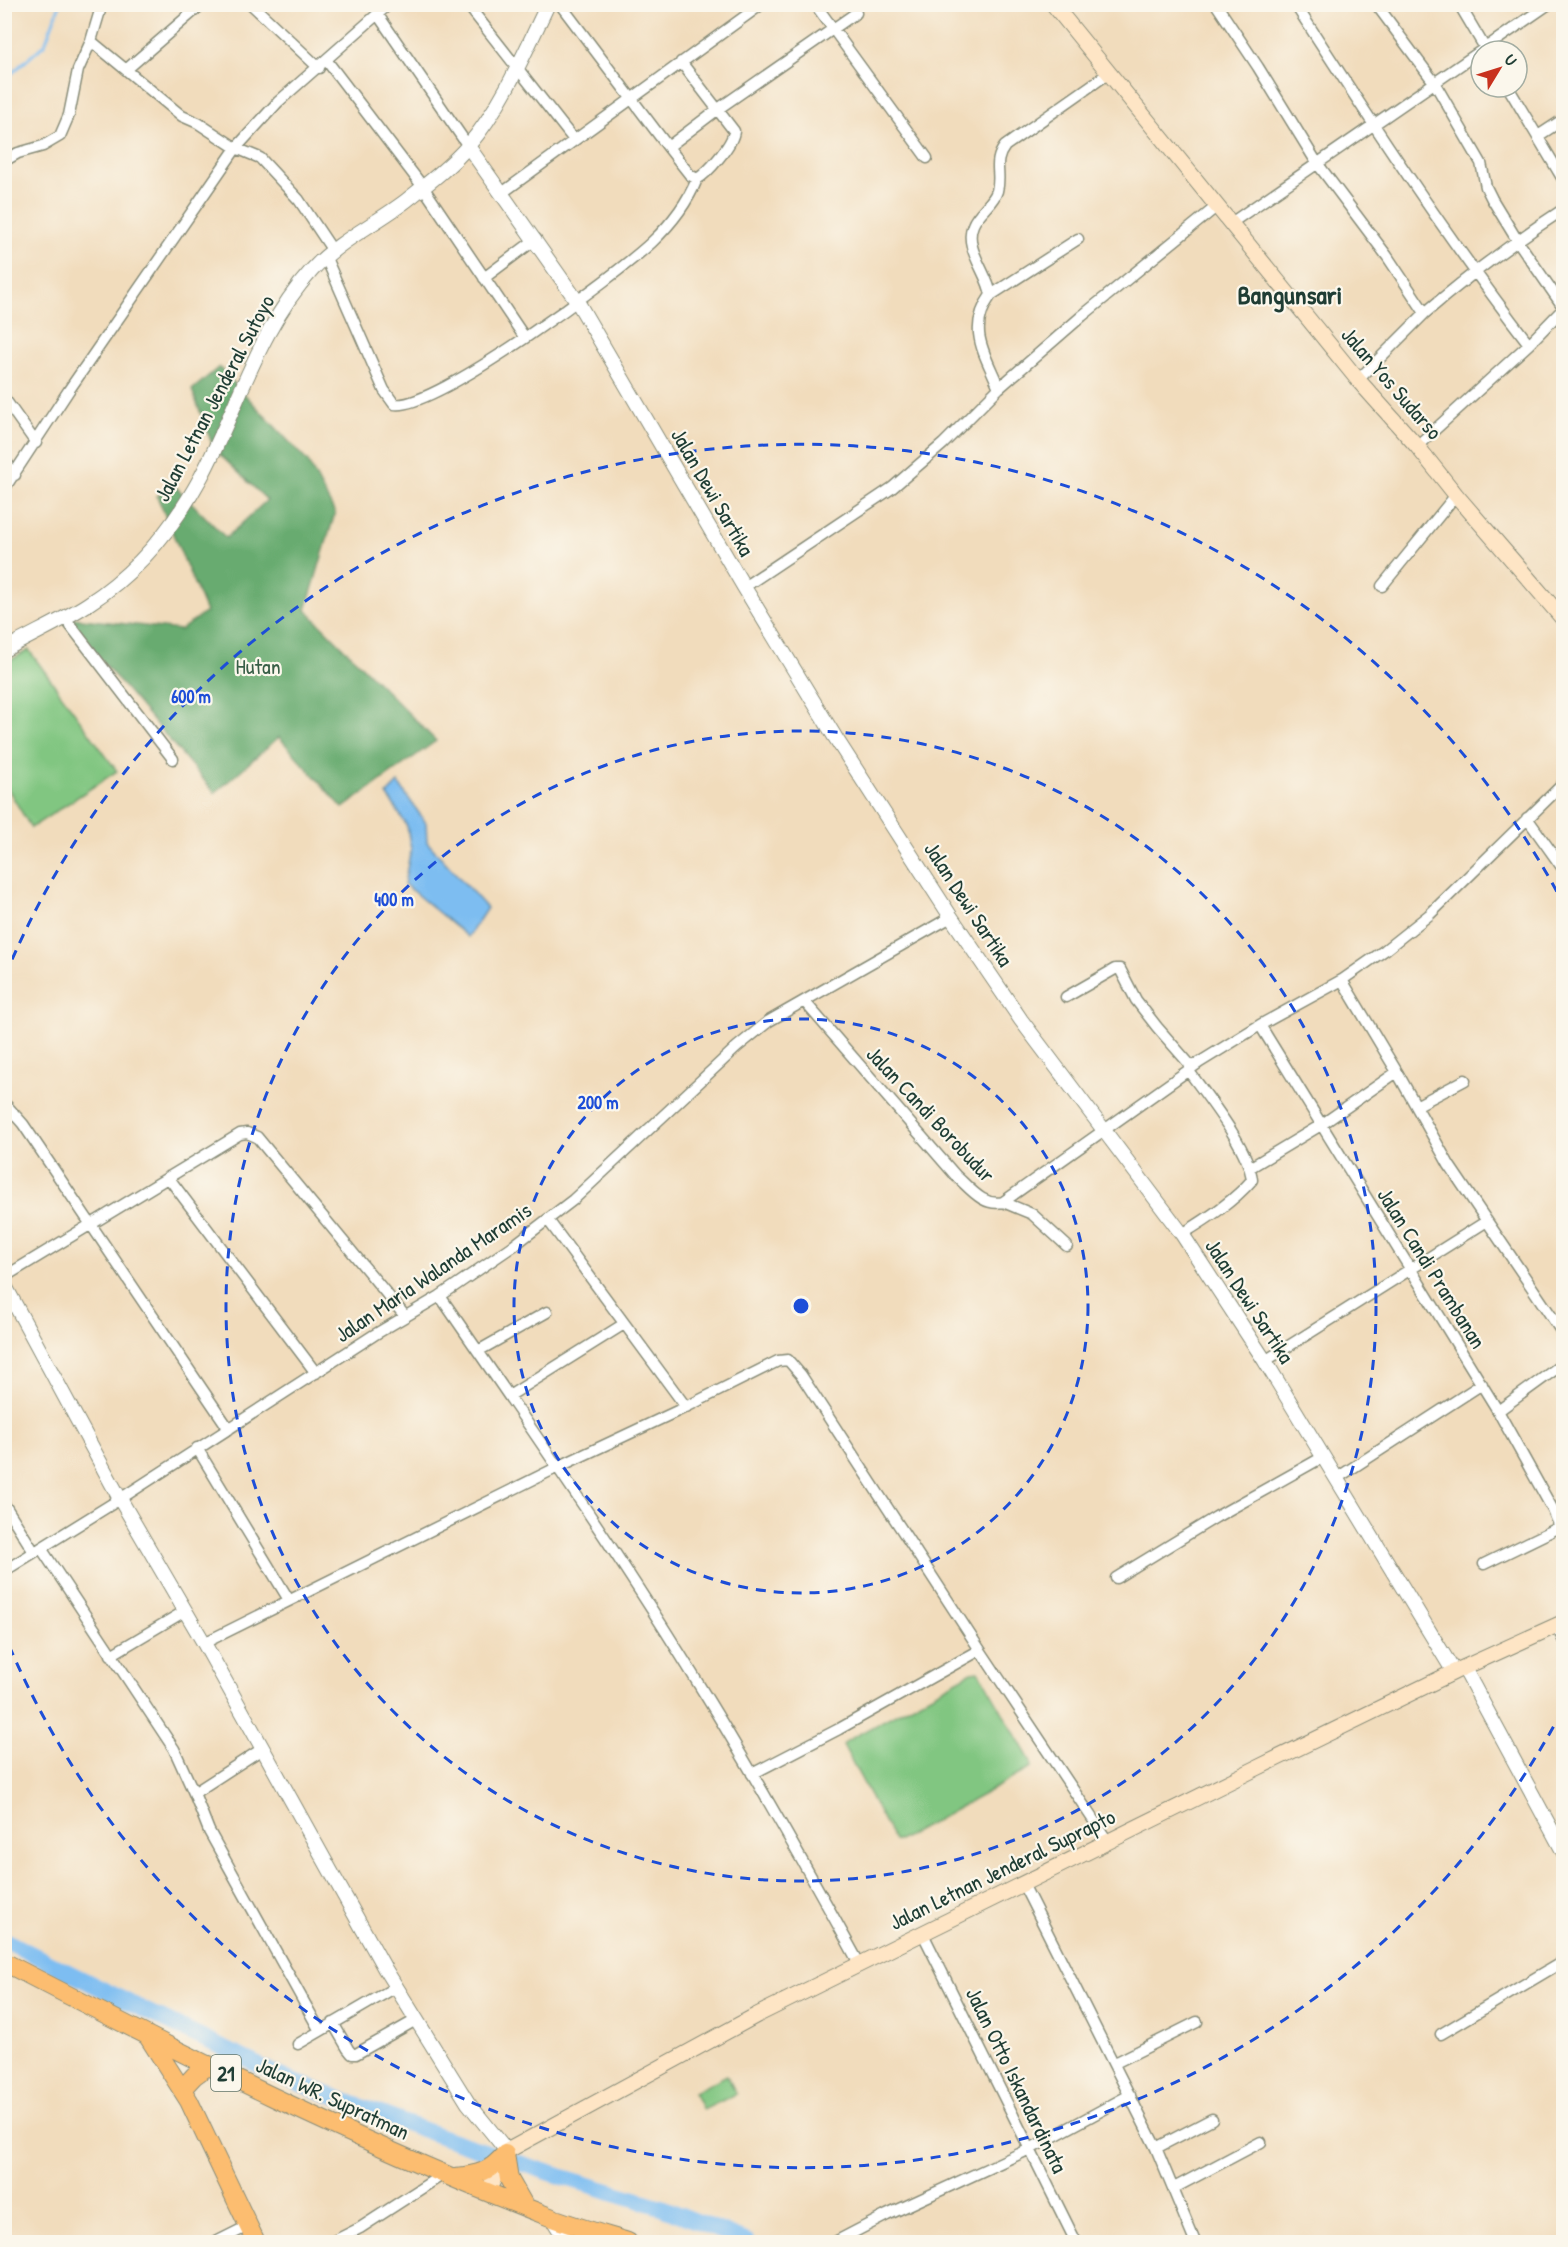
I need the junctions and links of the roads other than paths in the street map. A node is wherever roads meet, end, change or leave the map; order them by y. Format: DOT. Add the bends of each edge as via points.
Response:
graph roads {
  1 [pos="102,4"];
  2 [pos="202,4"];
  3 [pos="251,4"];
  4 [pos="389,4"];
  5 [pos="467,4"];
  6 [pos="548,4"];
  7 [pos="560,4"];
  8 [pos="815,4"];
  9 [pos="1053,4"];
  10 [pos="1216,4"];
  11 [pos="1294,4"];
  12 [pos="1376,4"];
  13 [pos="1459,4"];
  14 [pos="1550,4"];
  15 [pos="754,7"];
  16 [pos="856,13"];
  17 [pos="378,15"];
  18 [pos="832,30"];
  19 [pos="1480,39"];
  20 [pos="1500,39"];
  21 [pos="91,41"];
  22 [pos="1469,60"];
  23 [pos="681,62"];
  24 [pos="323,64"];
  25 [pos="127,69"];
  26 [pos="517,69"];
  27 [pos="1109,73"];
  28 [pos="1434,82"];
  29 [pos="631,98"];
  30 [pos="1516,99"];
  31 [pos="718,109"];
  32 [pos="1563,119"];
  33 [pos="1373,124"];
  34 [pos="1538,136"];
  35 [pos="574,140"];
  36 [pos="468,146"];
  37 [pos="668,147"];
  38 [pos="236,148"];
  39 [pos="927,158"];
  40 [pos="4,161"];
  41 [pos="1317,163"];
  42 [pos="697,179"];
  43 [pos="1563,181"];
  44 [pos="423,188"];
  45 [pos="502,194"];
  46 [pos="1216,207"];
  47 [pos="1563,209"];
  48 [pos="1231,223"];
  49 [pos="1078,238"];
  50 [pos="536,239"];
  51 [pos="1517,240"];
  52 [pos="329,254"];
  53 [pos="1474,272"];
  54 [pos="484,278"];
  55 [pos="991,295"];
  56 [pos="577,301"];
  57 [pos="1563,308"];
  58 [pos="1425,313"];
  59 [pos="525,338"];
  60 [pos="1529,344"];
  61 [pos="1358,380"];
  62 [pos="999,388"];
  63 [pos="4,398"];
  64 [pos="36,443"];
  65 [pos="1417,446"];
  66 [pos="4,459"];
  67 [pos="15,474"];
  68 [pos="4,489"];
  69 [pos="1456,495"];
  70 [pos="1382,586"];
  71 [pos="744,587"];
  72 [pos="64,617"];
  73 [pos="1563,620"];
  74 [pos="4,650"];
  75 [pos="173,759"];
  76 [pos="1563,783"];
  77 [pos="1527,818"];
  78 [pos="1563,870"];
  79 [pos="951,917"];
  80 [pos="1342,980"];
  81 [pos="1066,997"];
  82 [pos="804,1001"];
  83 [pos="1260,1025"];
  84 [pos="1190,1069"];
  85 [pos="1397,1072"];
  86 [pos="1465,1080"];
  87 [pos="1416,1106"];
  88 [pos="4,1107"];
  89 [pos="1321,1125"];
  90 [pos="1102,1131"];
  91 [pos="1251,1167"];
  92 [pos="168,1177"];
  93 [pos="1003,1202"];
  94 [pos="548,1220"];
  95 [pos="1487,1221"];
  96 [pos="90,1225"];
  97 [pos="1182,1234"];
  98 [pos="1067,1246"];
  99 [pos="1409,1269"];
  100 [pos="4,1277"];
  101 [pos="4,1284"];
  102 [pos="440,1296"];
  103 [pos="547,1312"];
  104 [pos="405,1316"];
  105 [pos="624,1324"];
  106 [pos="1563,1335"];
  107 [pos="478,1351"];
  108 [pos="1265,1361"];
  109 [pos="1563,1363"];
  110 [pos="316,1372"];
  111 [pos="1482,1384"];
  112 [pos="509,1396"];
  113 [pos="686,1407"];
  114 [pos="1498,1411"];
  115 [pos="229,1429"];
  116 [pos="197,1448"];
  117 [pos="1323,1457"];
  118 [pos="558,1467"];
  119 [pos="1336,1478"];
  120 [pos="120,1499"];
  121 [pos="4,1504"];
  122 [pos="1562,1532"];
  123 [pos="37,1550"];
  124 [pos="1484,1564"];
  125 [pos="4,1571"];
  126 [pos="1116,1578"];
  127 [pos="289,1600"];
  128 [pos="185,1611"];
  129 [pos="1560,1624"];
  130 [pos="1563,1641"];
  131 [pos="204,1643"];
  132 [pos="980,1650"];
  133 [pos="111,1655"];
  134 [pos="1459,1670"];
  135 [pos="262,1749"];
  136 [pos="752,1774"];
  137 [pos="194,1793"];
  138 [pos="1108,1842"];
  139 [pos="1563,1853"];
  140 [pos="1023,1884"];
  141 [pos="923,1934"];
  142 [pos="1563,1961"];
  143 [pos="4,1962"];
  144 [pos="860,1965"];
  145 [pos="396,1987"];
  146 [pos="416,2020"];
  147 [pos="1197,2022"];
  148 [pos="333,2023"];
  149 [pos="320,2031"];
  150 [pos="147,2034"];
  151 [pos="1441,2034"];
  152 [pos="298,2044"];
  153 [pos="1115,2062"];
  154 [pos="209,2065"];
  155 [pos="182,2089"];
  156 [pos="1130,2095"];
  157 [pos="1212,2119"];
  158 [pos="1261,2142"];
  159 [pos="1156,2148"];
  160 [pos="1030,2150"];
  161 [pos="505,2157"];
  162 [pos="446,2176"];
  163 [pos="1174,2188"];
  164 [pos="488,2191"];
  165 [pos="525,2206"];
  166 [pos="552,2218"];
  167 [pos="248,2226"];
  168 [pos="602,2234"];
  169 [pos="216,2242"];
  170 [pos="256,2242"];
  171 [pos="332,2242"];
  172 [pos="567,2242"];
  173 [pos="577,2242"];
  174 [pos="628,2242"];
  175 [pos="836,2242"];
  176 [pos="1076,2242"];
  177 [pos="1195,2242"];
  1 -- 21 [label="street"];
  2 -- 25 [label="street"];
  3 -- 24 [label="street"];
  4 -- 17 [label="street"];
  5 -- 26 [label="street"];
  6 -- 26 [label="street, Jalan Letnan Jenderal Sutoyo"];
  7 -- 29 [label="street"];
  8 -- 18 [label="street"];
  9 -- 27 [label="main road, Jalan Yos Sudarso"];
  10 -- 41 [label="street"];
  11 -- 33 [label="street"];
  12 -- 28 [label="street"];
  13 -- 19 [label="street"];
  14 -- 20 [label="street"];
  15 -- 23 [label="street"];
  16 -- 18 [label="street"];
  17 -- 24 [label="street"];
  17 -- 36 [label="street"];
  18 -- 31 [label="street"];
  18 -- 39 [label="street"];
  21 -- 25 [label="street"];
  21 -- 40 [label="street" via="78,70 69,115 60,136"];
  22 -- 28 [label="street"];
  23 -- 29 [label="street"];
  23 -- 31 [label="street"];
  24 -- 38 [label="street" via="278,102"];
  24 -- 44 [label="street"];
  25 -- 38 [label="street" via="182,116"];
  26 -- 35 [label="street"];
  26 -- 36 [label="street, Jalan Letnan Jenderal Sutoyo"];
  27 -- 46 [label="main road, Jalan Yos Sudarso"];
  27 -- 55 [label="street" via="1016,137 1000,153 996,193 971,228 973,247"];
  28 -- 33 [label="street"];
  28 -- 51 [label="street" via="1481,163 1486,187"];
  29 -- 35 [label="street"];
  29 -- 37 [label="street"];
  30 -- 34 [label="street"];
  31 -- 37 [label="street"];
  31 -- 42 [label="street" via="734,135"];
  32 -- 34 [label="street"];
  33 -- 41 [label="street"];
  33 -- 53 [label="street"];
  34 -- 43 [label="street"];
  35 -- 45 [label="street"];
  36 -- 44 [label="street, Jalan Letnan Jenderal Sutoyo"];
  36 -- 45 [label="street, Jalan Dewi Sartika"];
  37 -- 42 [label="street"];
  38 -- 52 [label="street" via="260,158 299,200"];
  38 -- 64 [label="street"];
  41 -- 48 [label="street"];
  41 -- 58 [label="street"];
  42 -- 56 [label="street" via="689,198 659,235"];
  44 -- 52 [label="street, Jalan Letnan Jenderal Sutoyo"];
  44 -- 54 [label="street"];
  45 -- 50 [label="street, Jalan Dewi Sartika"];
  46 -- 48 [label="main road, Jalan Yos Sudarso"];
  46 -- 62 [label="street"];
  47 -- 51 [label="street"];
  48 -- 61 [label="main road, Jalan Yos Sudarso"];
  49 -- 55 [label="street"];
  50 -- 54 [label="street"];
  50 -- 56 [label="street, Jalan Dewi Sartika"];
  51 -- 53 [label="street"];
  51 -- 57 [label="street"];
  52 -- 59 [label="street" via="384,390 394,404 409,404 451,384"];
  52 -- 72 [label="street, Jalan Letnan Jenderal Sutoyo" via="293,293 261,345 201,477 174,520 127,575"];
  53 -- 58 [label="street"];
  53 -- 60 [label="street"];
  54 -- 59 [label="street"];
  55 -- 62 [label="street" via="980,315 978,334"];
  56 -- 59 [label="street"];
  56 -- 71 [label="street, Jalan Dewi Sartika"];
  57 -- 60 [label="street"];
  58 -- 61 [label="street"];
  60 -- 65 [label="street"];
  61 -- 65 [label="main road, Jalan Yos Sudarso"];
  62 -- 71 [label="street" via="892,488"];
  63 -- 64 [label="street"];
  64 -- 67 [label="street"];
  65 -- 69 [label="main road, Jalan Yos Sudarso"];
  66 -- 67 [label="street"];
  67 -- 68 [label="street"];
  69 -- 70 [label="street"];
  69 -- 73 [label="main road, Jalan Yos Sudarso"];
  71 -- 79 [label="street, Jalan Dewi Sartika"];
  72 -- 74 [label="street, Jalan Letnan Jenderal Sutoyo"];
  72 -- 75 [label="street"];
  76 -- 77 [label="street, Jalan Candi Borobudur"];
  77 -- 78 [label="street"];
  77 -- 80 [label="street, Jalan Candi Borobudur" via="1429,915"];
  79 -- 82 [label="street, Jalan Maria Walanda Maramis"];
  79 -- 90 [label="street, Jalan Dewi Sartika"];
  80 -- 83 [label="street, Jalan Candi Borobudur"];
  80 -- 85 [label="street"];
  81 -- 84 [label="street" via="1120,969 1136,1000"];
  82 -- 93 [label="street, Jalan Candi Borobudur" via="956,1176 990,1204"];
  82 -- 94 [label="street, Jalan Maria Walanda Maramis" via="737,1047"];
  83 -- 84 [label="street, Jalan Candi Borobudur"];
  83 -- 89 [label="street, Jalan Candi Prambanan"];
  84 -- 90 [label="street, Jalan Candi Borobudur"];
  84 -- 91 [label="street"];
  85 -- 87 [label="street"];
  85 -- 89 [label="street"];
  86 -- 87 [label="street"];
  87 -- 95 [label="street"];
  88 -- 96 [label="street" via="13,1111 23,1124"];
  89 -- 91 [label="street"];
  89 -- 99 [label="street, Jalan Candi Prambanan"];
  90 -- 93 [label="street, Jalan Candi Borobudur"];
  90 -- 97 [label="street, Jalan Dewi Sartika"];
  91 -- 97 [label="street" via="1252,1180 1243,1190"];
  92 -- 96 [label="street"];
  92 -- 104 [label="street" via="240,1134 257,1137"];
  92 -- 110 [label="street"];
  93 -- 98 [label="street" via="1032,1214"];
  94 -- 102 [label="street, Jalan Maria Walanda Maramis"];
  94 -- 105 [label="street"];
  95 -- 99 [label="street"];
  95 -- 106 [label="street"];
  96 -- 100 [label="street"];
  96 -- 115 [label="street"];
  97 -- 108 [label="street, Jalan Dewi Sartika"];
  99 -- 108 [label="street"];
  99 -- 111 [label="street, Jalan Candi Prambanan"];
  101 -- 120 [label="street"];
  102 -- 104 [label="street, Jalan Maria Walanda Maramis"];
  102 -- 107 [label="street"];
  103 -- 107 [label="street"];
  104 -- 110 [label="street, Jalan Maria Walanda Maramis"];
  105 -- 112 [label="street"];
  105 -- 113 [label="street"];
  107 -- 112 [label="street"];
  108 -- 117 [label="street, Jalan Dewi Sartika"];
  109 -- 114 [label="street"];
  110 -- 115 [label="street, Jalan Maria Walanda Maramis"];
  111 -- 114 [label="street, Jalan Candi Prambanan"];
  111 -- 119 [label="street"];
  112 -- 118 [label="street"];
  113 -- 118 [label="street"];
  113 -- 132 [label="street" via="778,1360 788,1360"];
  114 -- 122 [label="street, Jalan Candi Prambanan"];
  115 -- 116 [label="street, Jalan Maria Walanda Maramis"];
  116 -- 120 [label="street, Jalan Maria Walanda Maramis"];
  116 -- 127 [label="street"];
  117 -- 119 [label="street, Jalan Dewi Sartika"];
  117 -- 126 [label="street"];
  118 -- 127 [label="street"];
  118 -- 136 [label="street"];
  119 -- 134 [label="street, Jalan Dewi Sartika"];
  120 -- 123 [label="street, Jalan Maria Walanda Maramis"];
  120 -- 128 [label="street"];
  121 -- 123 [label="street"];
  122 -- 124 [label="street"];
  123 -- 125 [label="street, Jalan Maria Walanda Maramis"];
  123 -- 133 [label="street"];
  127 -- 131 [label="street"];
  128 -- 131 [label="street"];
  128 -- 133 [label="street"];
  129 -- 130 [label="street"];
  129 -- 134 [label="main road, Jalan Letnan Jenderal Suprapto"];
  131 -- 135 [label="street"];
  132 -- 136 [label="street"];
  132 -- 138 [label="street"];
  133 -- 137 [label="street" via="174,1749"];
  134 -- 138 [label="main road, Jalan Letnan Jenderal Suprapto"];
  134 -- 139 [label="street, Jalan Dewi Sartika"];
  135 -- 137 [label="street"];
  135 -- 145 [label="street"];
  136 -- 144 [label="street"];
  137 -- 149 [label="street" via="209,1831"];
  138 -- 140 [label="main road, Jalan Letnan Jenderal Suprapto"];
  140 -- 141 [label="main road, Jalan Letnan Jenderal Suprapto"];
  140 -- 153 [label="street"];
  141 -- 144 [label="main road, Jalan Letnan Jenderal Suprapto"];
  141 -- 160 [label="street, Jalan Otto Iskandardinata"];
  142 -- 151 [label="street"];
  143 -- 150 [label="highway, Jalan WR. Supratman / 21"];
  144 -- 161 [label="main road, Jalan Letnan Jenderal Suprapto" via="757,2015"];
  145 -- 146 [label="street"];
  145 -- 148 [label="street"];
  146 -- 148 [label="street" via="352,2054"];
  146 -- 161 [label="street"];
  147 -- 153 [label="street"];
  148 -- 149 [label="street"];
  149 -- 152 [label="street"];
  150 -- 154 [label="highway, Jalan WR. Supratman / 21"];
  150 -- 155 [label="highway"];
  153 -- 156 [label="street"];
  154 -- 155 [label="highway"];
  154 -- 162 [label="highway, Jalan WR. Supratman / 21"];
  155 -- 167 [label="highway"];
  156 -- 159 [label="street"];
  156 -- 160 [label="street"];
  157 -- 159 [label="street"];
  158 -- 163 [label="street"];
  159 -- 163 [label="street"];
  160 -- 175 [label="street"];
  160 -- 176 [label="street, Jalan Otto Iskandardinata"];
  161 -- 162 [label="highway" via="484,2172"];
  161 -- 164 [label="main road"];
  161 -- 165 [label="highway" via="509,2179"];
  162 -- 164 [label="highway, 21"];
  162 -- 171 [label="street"];
  163 -- 177 [label="street"];
  164 -- 165 [label="highway, 21"];
  165 -- 166 [label="highway, 21"];
  166 -- 168 [label="highway, 21"];
  166 -- 172 [label="street"];
  167 -- 169 [label="street"];
  167 -- 170 [label="highway"];
  168 -- 173 [label="street"];
  168 -- 174 [label="highway, 21"];
}
